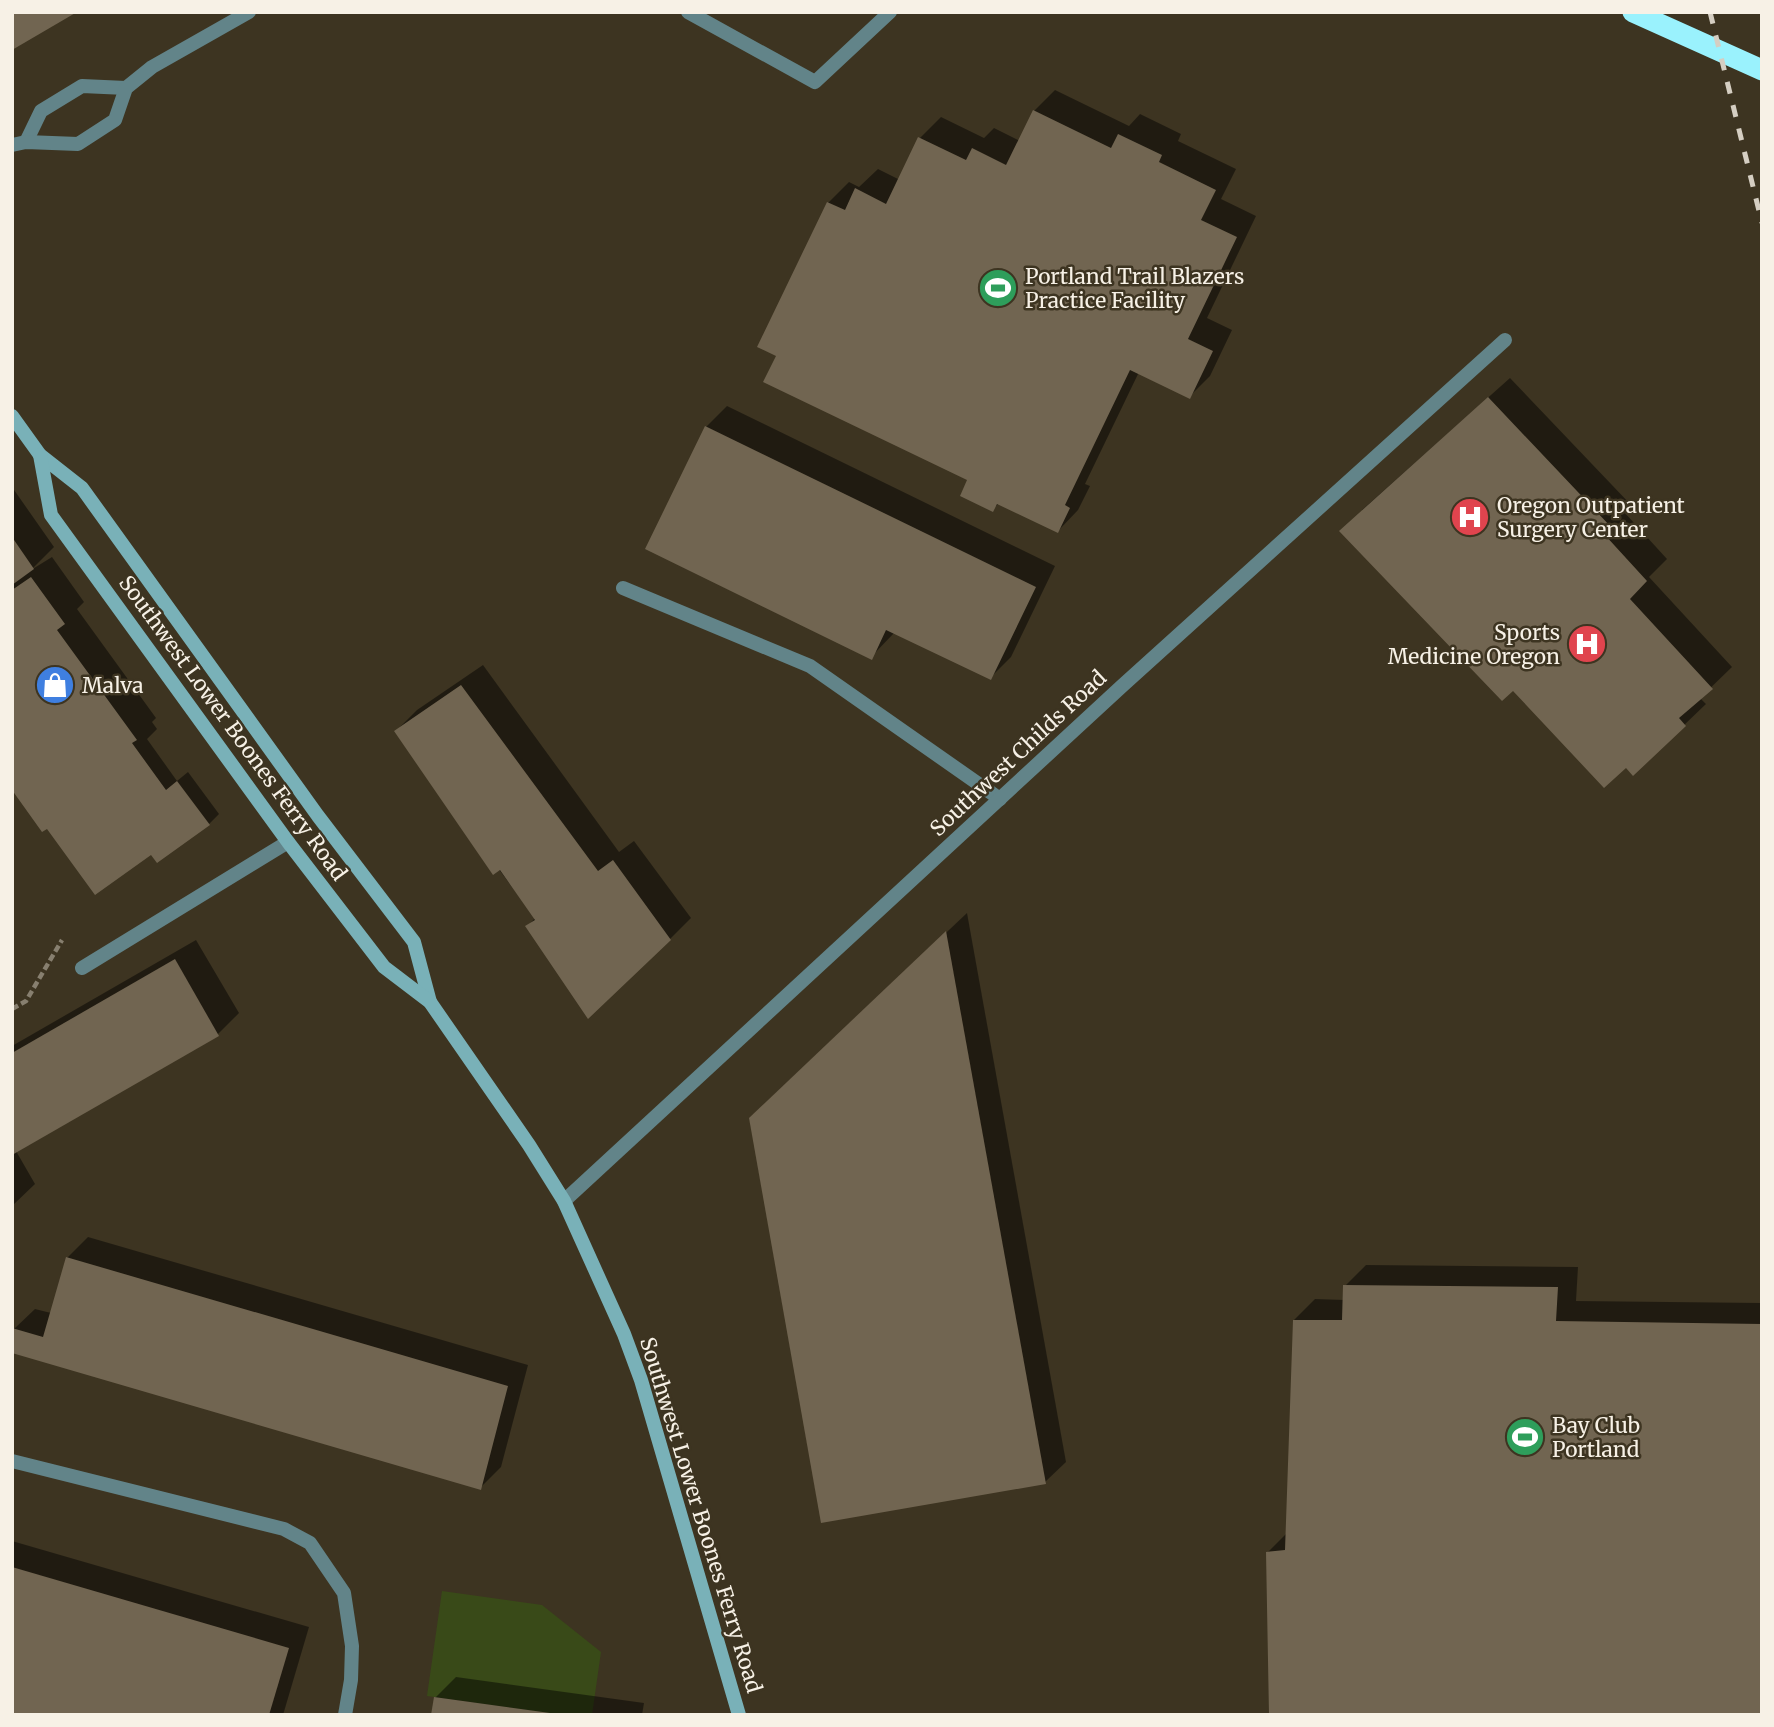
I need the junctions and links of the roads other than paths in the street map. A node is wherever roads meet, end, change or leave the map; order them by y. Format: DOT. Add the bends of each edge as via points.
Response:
graph roads {
  1 [pos="249,12"];
  2 [pos="688,12"];
  3 [pos="890,12"];
  4 [pos="1633,12"];
  5 [pos="1762,70"];
  6 [pos="126,88"];
  7 [pos="19,144"];
  8 [pos="1505,340"];
  9 [pos="12,416"];
  10 [pos="40,455"];
  11 [pos="623,588"];
  12 [pos="1000,799"];
  13 [pos="288,842"];
  14 [pos="82,968"];
  15 [pos="430,1002"];
  16 [pos="564,1201"];
  17 [pos="12,1461"];
  18 [pos="345,1715"];
  19 [pos="739,1715"];
  1 -- 6 [label="street" via="152,67"];
  2 -- 3 [label="street" via="815,82"];
  4 -- 5 [label="highway"];
  6 -- 7 [label="street" via="82,86 41,111"];
  6 -- 7 [label="street" via="115,120 78,144"];
  8 -- 12 [label="street, Southwest Childs Road"];
  9 -- 10 [label="main road, Southwest Lower Boones Ferry Road"];
  10 -- 13 [label="main road, Southwest Lower Boones Ferry Road" via="51,515"];
  10 -- 15 [label="main road, Southwest Lower Boones Ferry Road" via="82,488 414,942"];
  11 -- 12 [label="street" via="810,666"];
  12 -- 16 [label="street, Southwest Childs Road"];
  13 -- 14 [label="street"];
  13 -- 15 [label="main road, Southwest Lower Boones Ferry Road" via="384,967"];
  15 -- 16 [label="main road, Southwest Lower Boones Ferry Road"];
  16 -- 19 [label="main road, Southwest Lower Boones Ferry Road" via="641,1380"];
  17 -- 18 [label="street" via="284,1530 310,1543 344,1593 352,1646"];
}
